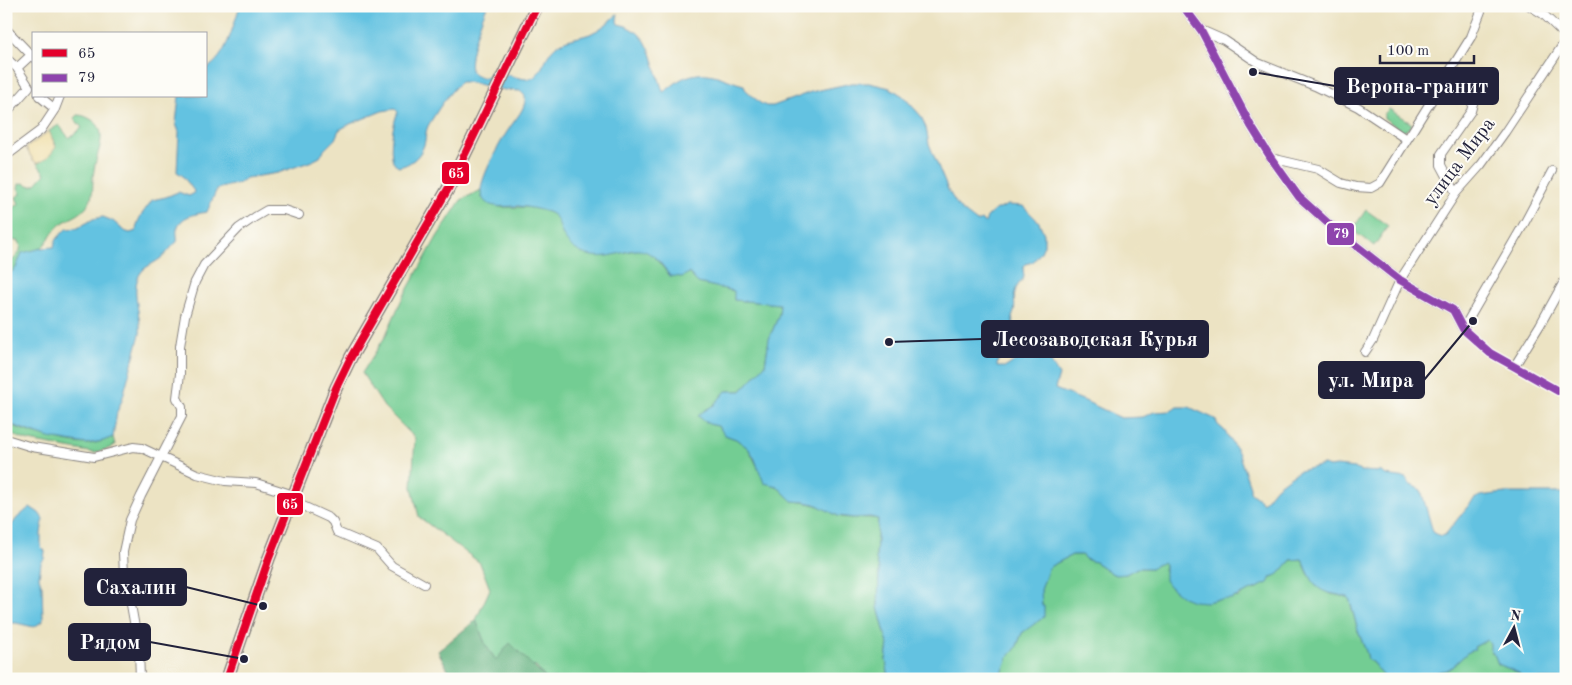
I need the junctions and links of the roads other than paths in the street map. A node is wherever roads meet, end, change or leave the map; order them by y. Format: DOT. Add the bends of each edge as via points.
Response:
graph roads {
  1 [pos="537,6"];
  2 [pos="1183,6"];
  3 [pos="1483,6"];
  4 [pos="1530,6"];
  5 [pos="6,29"];
  6 [pos="1201,30"];
  7 [pos="1566,38"];
  8 [pos="32,57"];
  9 [pos="6,58"];
  10 [pos="17,68"];
  11 [pos="1451,69"];
  12 [pos="31,90"];
  13 [pos="41,98"];
  14 [pos="59,98"];
  15 [pos="55,110"];
  16 [pos="6,113"];
  17 [pos="1406,139"];
  18 [pos="6,156"];
  19 [pos="1271,158"];
  20 [pos="1552,171"];
  21 [pos="1456,193"];
  22 [pos="299,215"];
  23 [pos="1566,278"];
  24 [pos="1400,280"];
  25 [pos="1453,310"];
  26 [pos="1469,319"];
  27 [pos="1463,329"];
  28 [pos="1365,352"];
  29 [pos="1514,367"];
  30 [pos="1566,390"];
  31 [pos="6,439"];
  32 [pos="161,458"];
  33 [pos="293,498"];
  34 [pos="424,584"];
  35 [pos="140,679"];
  36 [pos="227,679"];
  1 -- 33 [label="main road" via="444,197 351,357"];
  2 -- 6 [label="street"];
  3 -- 11 [label="street" via="1471,37"];
  4 -- 7 [label="street"];
  5 -- 8 [label="street"];
  6 -- 17 [label="street" via="1224,40 1258,62 1358,107"];
  6 -- 19 [label="street"];
  7 -- 21 [label="street, улица Мира" via="1506,132"];
  8 -- 10 [label="street"];
  9 -- 10 [label="street"];
  10 -- 12 [label="street"];
  11 -- 17 [label="street"];
  11 -- 21 [label="street" via="1471,81 1474,90 1470,111 1441,154 1441,164"];
  12 -- 16 [label="street"];
  13 -- 15 [label="street"];
  14 -- 15 [label="street"];
  15 -- 18 [label="street" via="41,130"];
  17 -- 19 [label="street" via="1380,183 1371,188 1341,183 1318,169"];
  19 -- 24 [label="street" via="1299,197"];
  20 -- 26 [label="street"];
  21 -- 24 [label="street, улица Мира"];
  22 -- 32 [label="street" via="284,210 268,210 240,228 204,265 185,316 180,346 177,398 182,416"];
  23 -- 29 [label="street"];
  24 -- 25 [label="street"];
  24 -- 28 [label="street, улица Мира"];
  25 -- 26 [label="street"];
  25 -- 27 [label="street"];
  26 -- 27 [label="street"];
  27 -- 29 [label="street" via="1490,353"];
  29 -- 30 [label="street" via="1558,391"];
  31 -- 32 [label="street" via="94,458 134,446"];
  32 -- 33 [label="street" via="197,474 225,481 256,483"];
  32 -- 35 [label="street" via="130,520 123,552 124,575 139,650"];
  33 -- 34 [label="street" via="329,518 337,532 377,549 392,566"];
  33 -- 36 [label="main road"];
}
